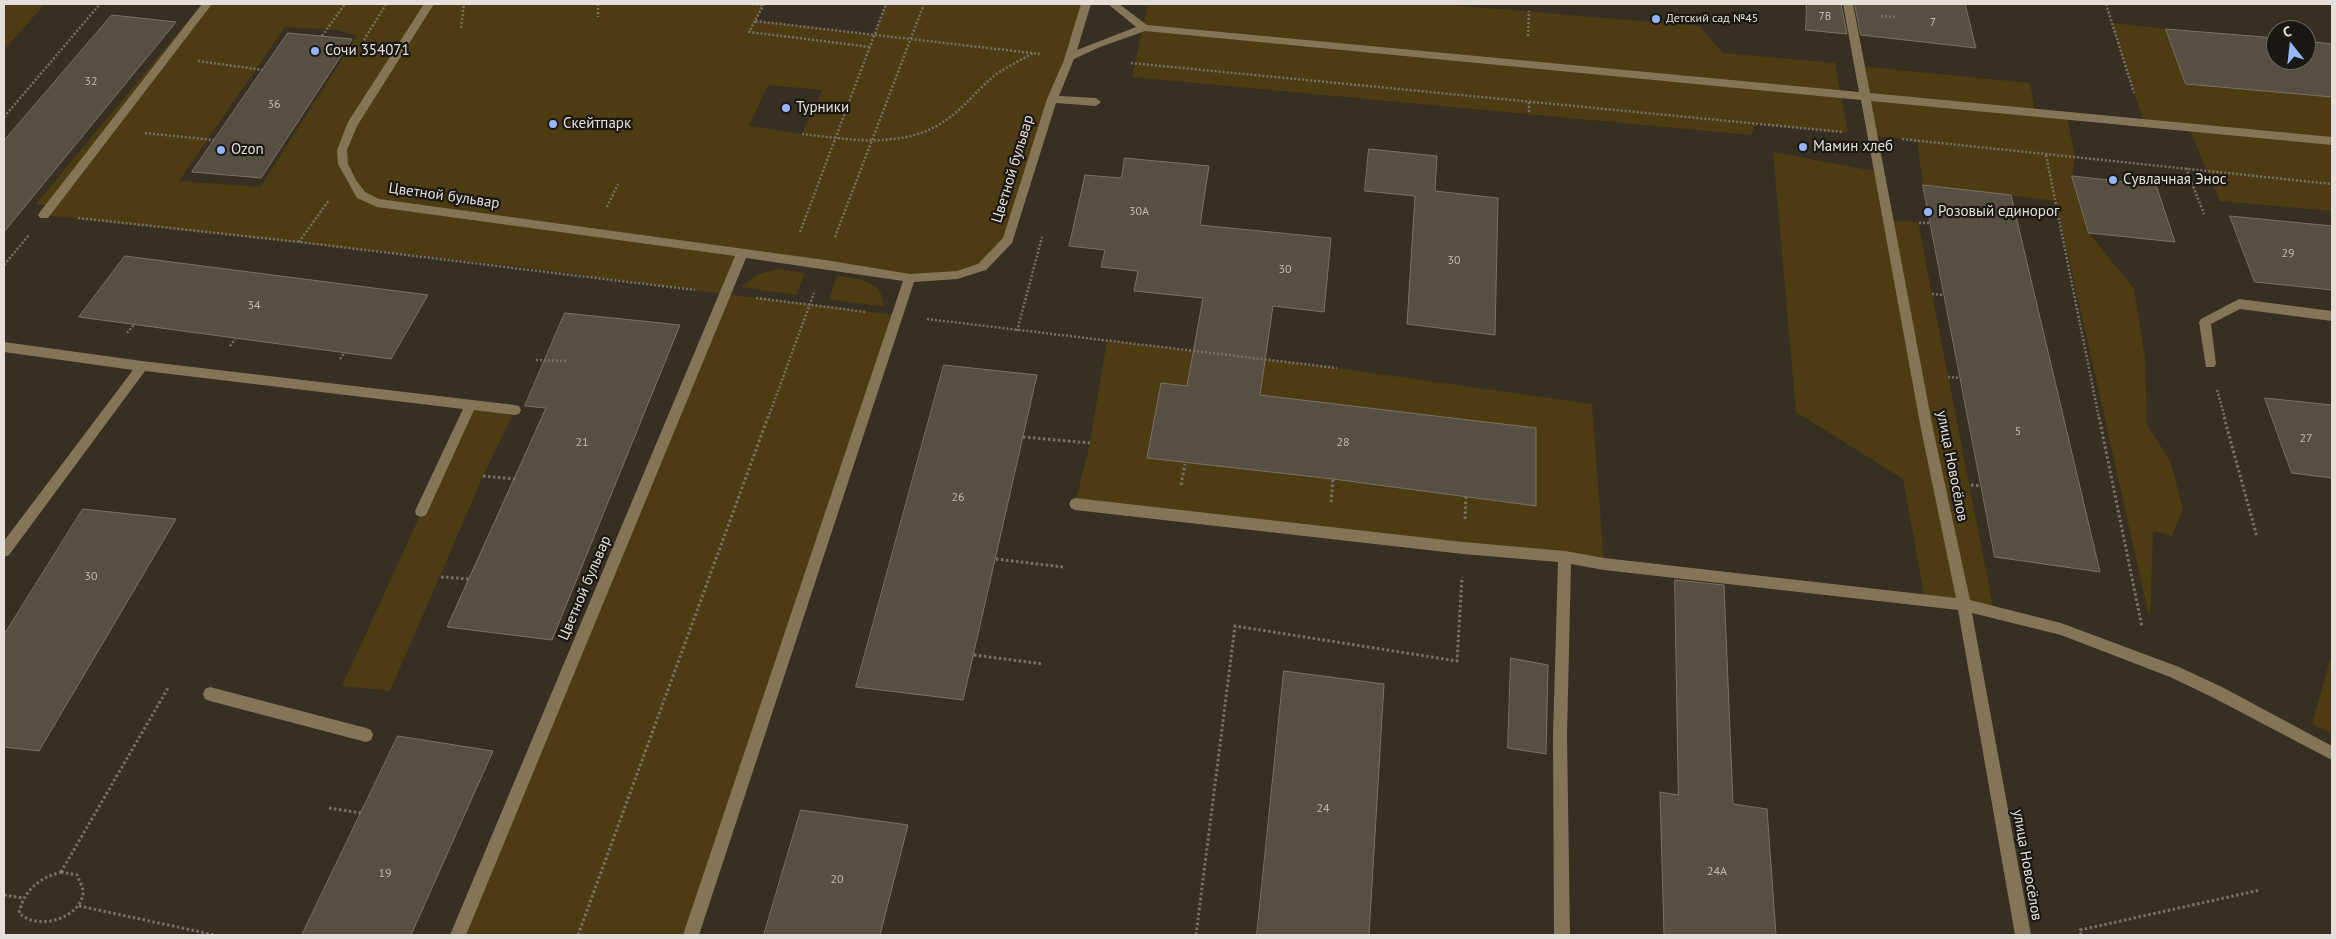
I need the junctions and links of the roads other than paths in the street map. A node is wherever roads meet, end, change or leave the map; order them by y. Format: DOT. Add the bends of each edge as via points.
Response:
graph roads {
  1 [pos="207,4"];
  2 [pos="429,4"];
  3 [pos="1086,4"];
  4 [pos="1113,4"];
  5 [pos="1848,4"];
  6 [pos="1144,28"];
  7 [pos="1068,58"];
  8 [pos="1864,96"];
  9 [pos="1052,99"];
  10 [pos="1096,102"];
  11 [pos="2332,141"];
  12 [pos="44,215"];
  13 [pos="742,253"];
  14 [pos="910,278"];
  15 [pos="2332,316"];
  16 [pos="4,347"];
  17 [pos="2210,364"];
  18 [pos="142,366"];
  19 [pos="470,406"];
  20 [pos="515,410"];
  21 [pos="1075,504"];
  22 [pos="420,511"];
  23 [pos="4,551"];
  24 [pos="1565,557"];
  25 [pos="1964,605"];
  26 [pos="210,694"];
  27 [pos="366,735"];
  28 [pos="2332,754"];
  29 [pos="458,935"];
  30 [pos="691,935"];
  31 [pos="1562,935"];
  32 [pos="2023,935"];
  1 -- 12 [label="street"];
  2 -- 13 [label="street, Цветной бульвар" via="352,125 342,150 343,164 361,195 377,203"];
  3 -- 7 [label="street, Цветной бульвар"];
  4 -- 6 [label="street"];
  5 -- 8 [label="street, улица Новосёлов"];
  6 -- 7 [label="street"];
  6 -- 8 [label="street"];
  7 -- 9 [label="street, Цветной бульвар"];
  8 -- 11 [label="street"];
  8 -- 25 [label="street, улица Новосёлов" via="1927,430"];
  9 -- 10 [label="street"];
  9 -- 14 [label="street, Цветной бульвар" via="1008,240 982,267 957,275"];
  13 -- 14 [label="street, Цветной бульвар"];
  13 -- 29 [label="street, Цветной бульвар"];
  14 -- 30 [label="street"];
  15 -- 17 [label="street" via="2239,304 2205,322"];
  16 -- 18 [label="street"];
  18 -- 19 [label="street"];
  18 -- 23 [label="street"];
  19 -- 20 [label="street"];
  19 -- 22 [label="street"];
  21 -- 24 [label="street"];
  24 -- 25 [label="street"];
  24 -- 31 [label="street" via="1560,735"];
  25 -- 28 [label="street" via="2061,629 2150,663 2217,692"];
  25 -- 32 [label="street, улица Новосёлов"];
  26 -- 27 [label="street"];
}
